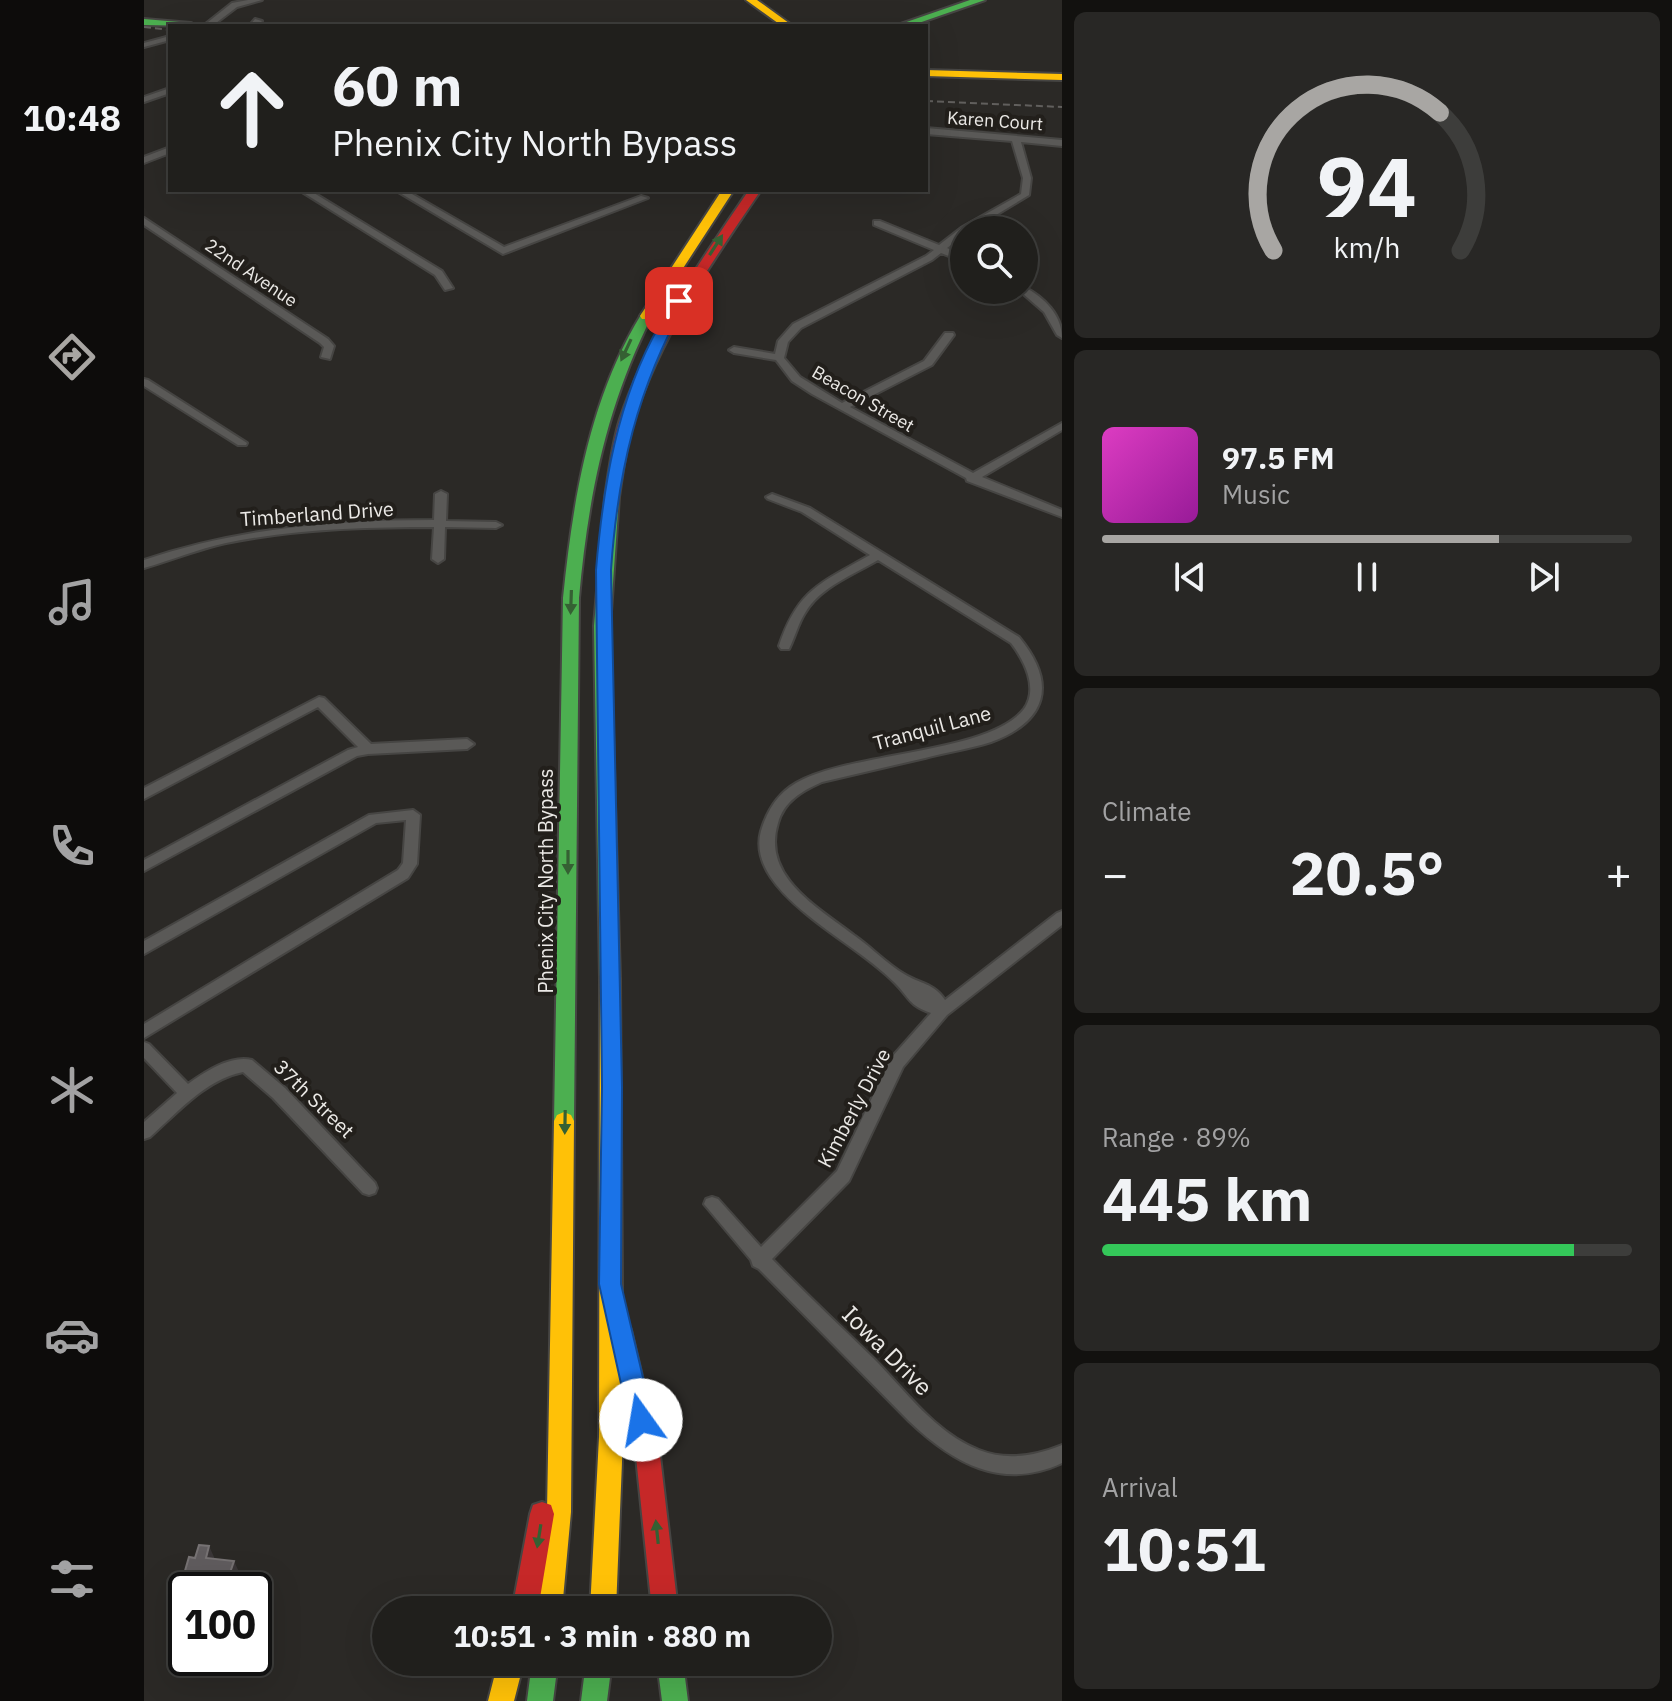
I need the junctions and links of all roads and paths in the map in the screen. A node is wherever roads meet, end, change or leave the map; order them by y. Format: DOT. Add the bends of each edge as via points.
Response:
graph roads {
  1 [pos="258,0"];
  2 [pos="751,0"];
  3 [pos="980,0"];
  4 [pos="144,22"];
  5 [pos="168,24"];
  6 [pos="210,24"];
  7 [pos="785,24"];
  8 [pos="906,24"];
  9 [pos="168,39"];
  10 [pos="144,45"];
  11 [pos="928,73"];
  12 [pos="1062,77"];
  13 [pos="168,91"];
  14 [pos="144,100"];
  15 [pos="928,131"];
  16 [pos="1016,141"];
  17 [pos="1062,143"];
  18 [pos="168,151"];
  19 [pos="144,160"];
  20 [pos="306,192"];
  21 [pos="402,192"];
  22 [pos="635,192"];
  23 [pos="727,192"];
  24 [pos="754,192"];
  25 [pos="988,216"];
  26 [pos="144,221"];
  27 [pos="877,223"];
  28 [pos="950,243"];
  29 [pos="943,249"];
  30 [pos="950,252"];
  31 [pos="448,288"];
  32 [pos="1038,302"];
  33 [pos="949,335"];
  34 [pos="1062,335"];
  35 [pos="734,350"];
  36 [pos="326,357"];
  37 [pos="779,358"];
  38 [pos="144,382"];
  39 [pos="842,407"];
  40 [pos="1062,426"];
  41 [pos="242,443"];
  42 [pos="971,479"];
  43 [pos="441,494"];
  44 [pos="772,497"];
  45 [pos="1062,514"];
  46 [pos="438,523"];
  47 [pos="496,525"];
  48 [pos="878,555"];
  49 [pos="438,559"];
  50 [pos="144,564"];
  51 [pos="785,646"];
  52 [pos="467,744"];
  53 [pos="368,749"];
  54 [pos="144,794"];
  55 [pos="144,866"];
  56 [pos="1062,917"];
  57 [pos="144,948"];
  58 [pos="942,1011"];
  59 [pos="144,1032"];
  60 [pos="144,1048"];
  61 [pos="188,1094"];
  62 [pos="144,1132"];
  63 [pos="369,1188"];
  64 [pos="712,1204"];
  65 [pos="759,1261"];
  66 [pos="610,1284"];
  67 [pos="562,1348"];
  68 [pos="1062,1454"];
  69 [pos="528,1596"];
  70 [pos="550,1596"];
  71 [pos="604,1596"];
  72 [pos="663,1596"];
  73 [pos="507,1676"];
  74 [pos="543,1676"];
  75 [pos="597,1676"];
  76 [pos="672,1676"];
  77 [pos="501,1701"];
  78 [pos="540,1701"];
  79 [pos="594,1701"];
  80 [pos="675,1701"];
  1 -- 6 [label="street" via="235,5"];
  2 -- 7 [label="main road"];
  3 -- 8 [label="main road"];
  4 -- 5 [label="main road"];
  9 -- 10 [label="street"];
  11 -- 12 [label="main road"];
  13 -- 14 [label="street"];
  15 -- 16 [label="street, Karen Court"];
  16 -- 17 [label="street, Karen Court"];
  16 -- 25 [label="street" via="1027,178 1025,195"];
  18 -- 19 [label="street"];
  20 -- 31 [label="street" via="439,273"];
  21 -- 22 [label="street" via="503,251 644,198"];
  23 -- 67 [label="main road, Phenix City North Bypass, one-way" via="662,284 620,362 598,421 576,522"];
  66 -- 24 [label="main road, one-way" via="611,1019 602,626 608,516 626,421 659,338"];
  26 -- 36 [label="street, 22nd Avenue" via="324,341 329,346"];
  27 -- 29 [label="street"];
  28 -- 29 [label="street"];
  29 -- 30 [label="street"];
  29 -- 37 [label="street" via="797,326 783,341"];
  32 -- 34 [label="street"];
  33 -- 39 [label="street" via="928,363"];
  35 -- 37 [label="street"];
  37 -- 39 [label="street, Beacon Street" via="796,379"];
  38 -- 41 [label="street"];
  39 -- 42 [label="street, Beacon Street"];
  40 -- 42 [label="street"];
  42 -- 45 [label="street, Beacon Street"];
  43 -- 46 [label="street"];
  44 -- 48 [label="street, Tranquil Lane" via="806,510"];
  46 -- 47 [label="street, Timberland Drive"];
  46 -- 49 [label="street"];
  46 -- 50 [label="street, Timberland Drive" via="266,533"];
  48 -- 51 [label="street" via="801,604"];
  48 -- 58 [label="street, Tranquil Lane" via="1015,640 1028,656 1037,682 1032,708 988,738 793,788 768,825 766,849 773,872 789,892 902,981 937,997"];
  52 -- 53 [label="street"];
  53 -- 54 [label="street" via="319,701"];
  53 -- 55 [label="street"];
  56 -- 58 [label="street, Kimberly Drive"];
  57 -- 59 [label="street" via="374,818 413,815 410,864 403,874"];
  58 -- 65 [label="street, Kimberly Drive" via="897,1063 843,1176"];
  60 -- 61 [label="street"];
  61 -- 62 [label="street, 37th Street"];
  61 -- 63 [label="street, 37th Street" via="226,1067 246,1065"];
  64 -- 65 [label="street, Iowa Drive"];
  65 -- 68 [label="street, Iowa Drive" via="934,1431 969,1454 1007,1467 1045,1463"];
  66 -- 71 [label="main road"];
  72 -- 66 [label="main road, one-way" via="647,1447"];
  67 -- 69 [label="main road, one-way"];
  67 -- 70 [label="main road, Phenix City North Bypass" via="559,1512"];
  73 -- 77 [label="main road"];
  74 -- 78 [label="main road"];
  75 -- 79 [label="main road"];
  76 -- 80 [label="main road"];
}
